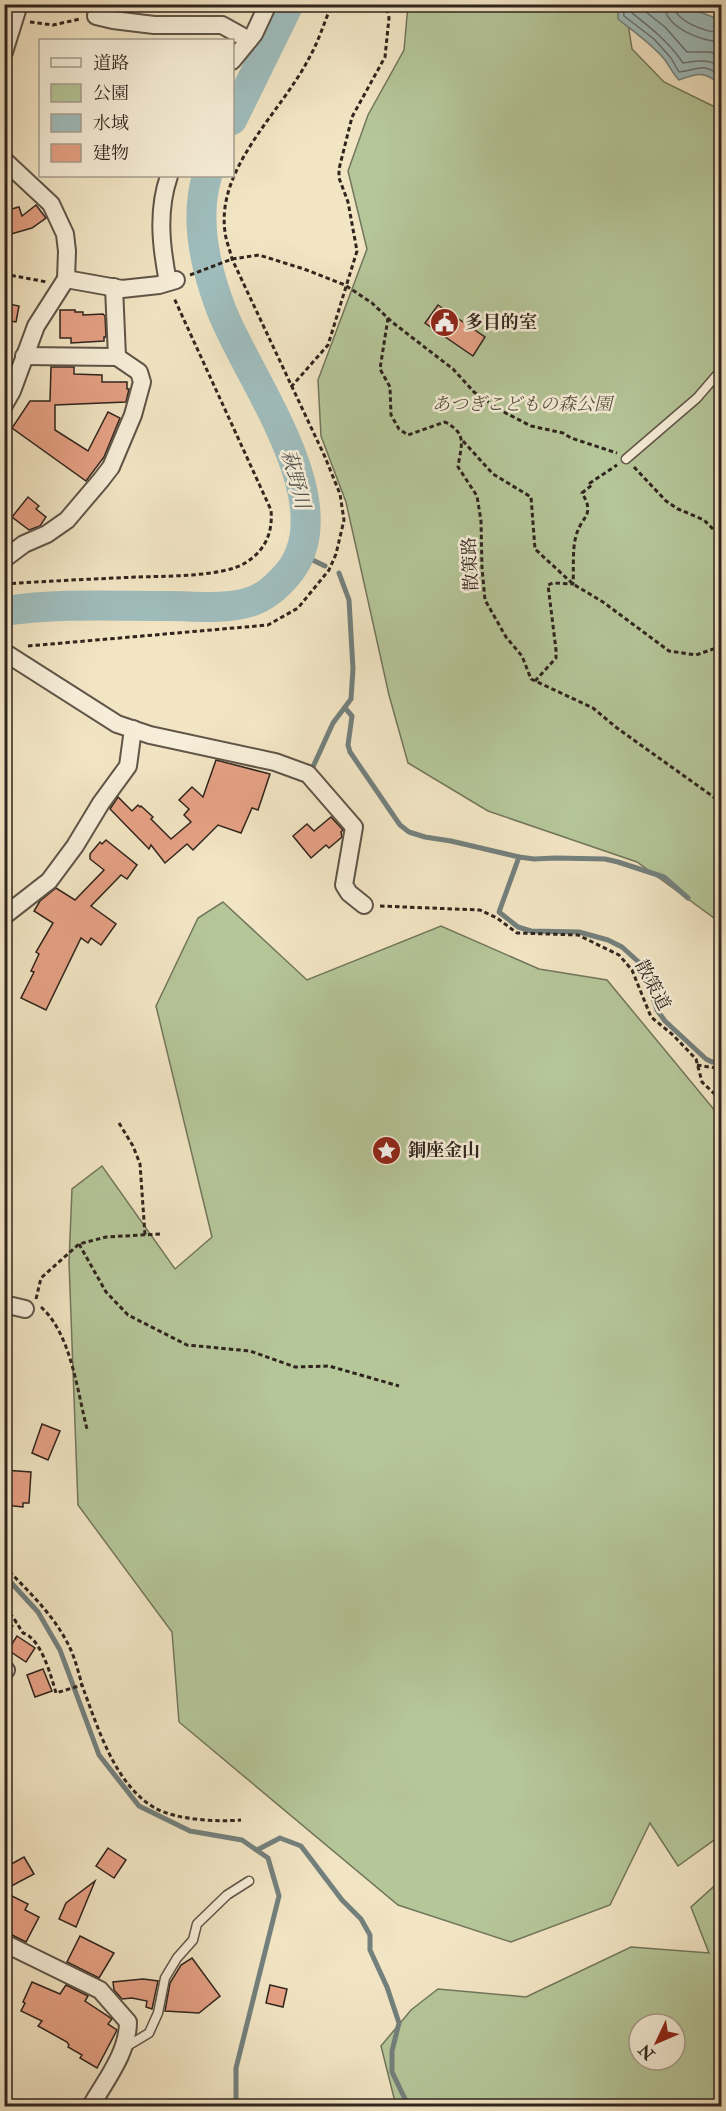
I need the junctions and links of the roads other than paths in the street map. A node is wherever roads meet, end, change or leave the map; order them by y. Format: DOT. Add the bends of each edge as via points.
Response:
graph roads {
  1 [pos="268,4"];
  2 [pos="98,10"];
  3 [pos="18,11"];
  4 [pos="249,40"];
  5 [pos="4,52"];
  6 [pos="234,59"];
  7 [pos="4,160"];
  8 [pos="169,177"];
  9 [pos="65,282"];
  10 [pos="114,287"];
  11 [pos="24,356"];
  12 [pos="117,357"];
  13 [pos="722,369"];
  14 [pos="4,405"];
  15 [pos="626,459"];
  16 [pos="4,559"];
  17 [pos="11,650"];
  18 [pos="133,729"];
  19 [pos="364,905"];
  20 [pos="4,916"];
  21 [pos="4,1304"];
  22 [pos="30,1305"];
  23 [pos="249,1881"];
  24 [pos="4,1943"];
  25 [pos="124,2049"];
  26 [pos="91,2106"];
  1 -- 4 [label="street"];
  2 -- 4 [label="street" via="113,20 154,25 222,25"];
  3 -- 5 [label="street"];
  4 -- 6 [label="street"];
  7 -- 9 [label="street" via="51,204 65,234"];
  8 -- 10 [label="street" via="163,192 160,234 172,281"];
  9 -- 10 [label="street"];
  9 -- 11 [label="street" via="36,326"];
  10 -- 12 [label="street"];
  11 -- 12 [label="street"];
  11 -- 14 [label="street"];
  12 -- 16 [label="street" via="139,372 142,382 111,467 67,520"];
  13 -- 15 [label="lane" via="697,398"];
  17 -- 18 [label="street" via="117,724"];
  18 -- 19 [label="street" via="275,762 308,774 354,827 344,885"];
  18 -- 20 [label="street" via="128,766 75,846 49,881"];
  21 -- 22 [label="street"];
  23 -- 25 [label="lane" via="226,1895 197,1923 193,1940 165,1978 158,2013 149,2033"];
  24 -- 25 [label="street" via="100,1990 128,2022"];
  25 -- 26 [label="street"];
}
